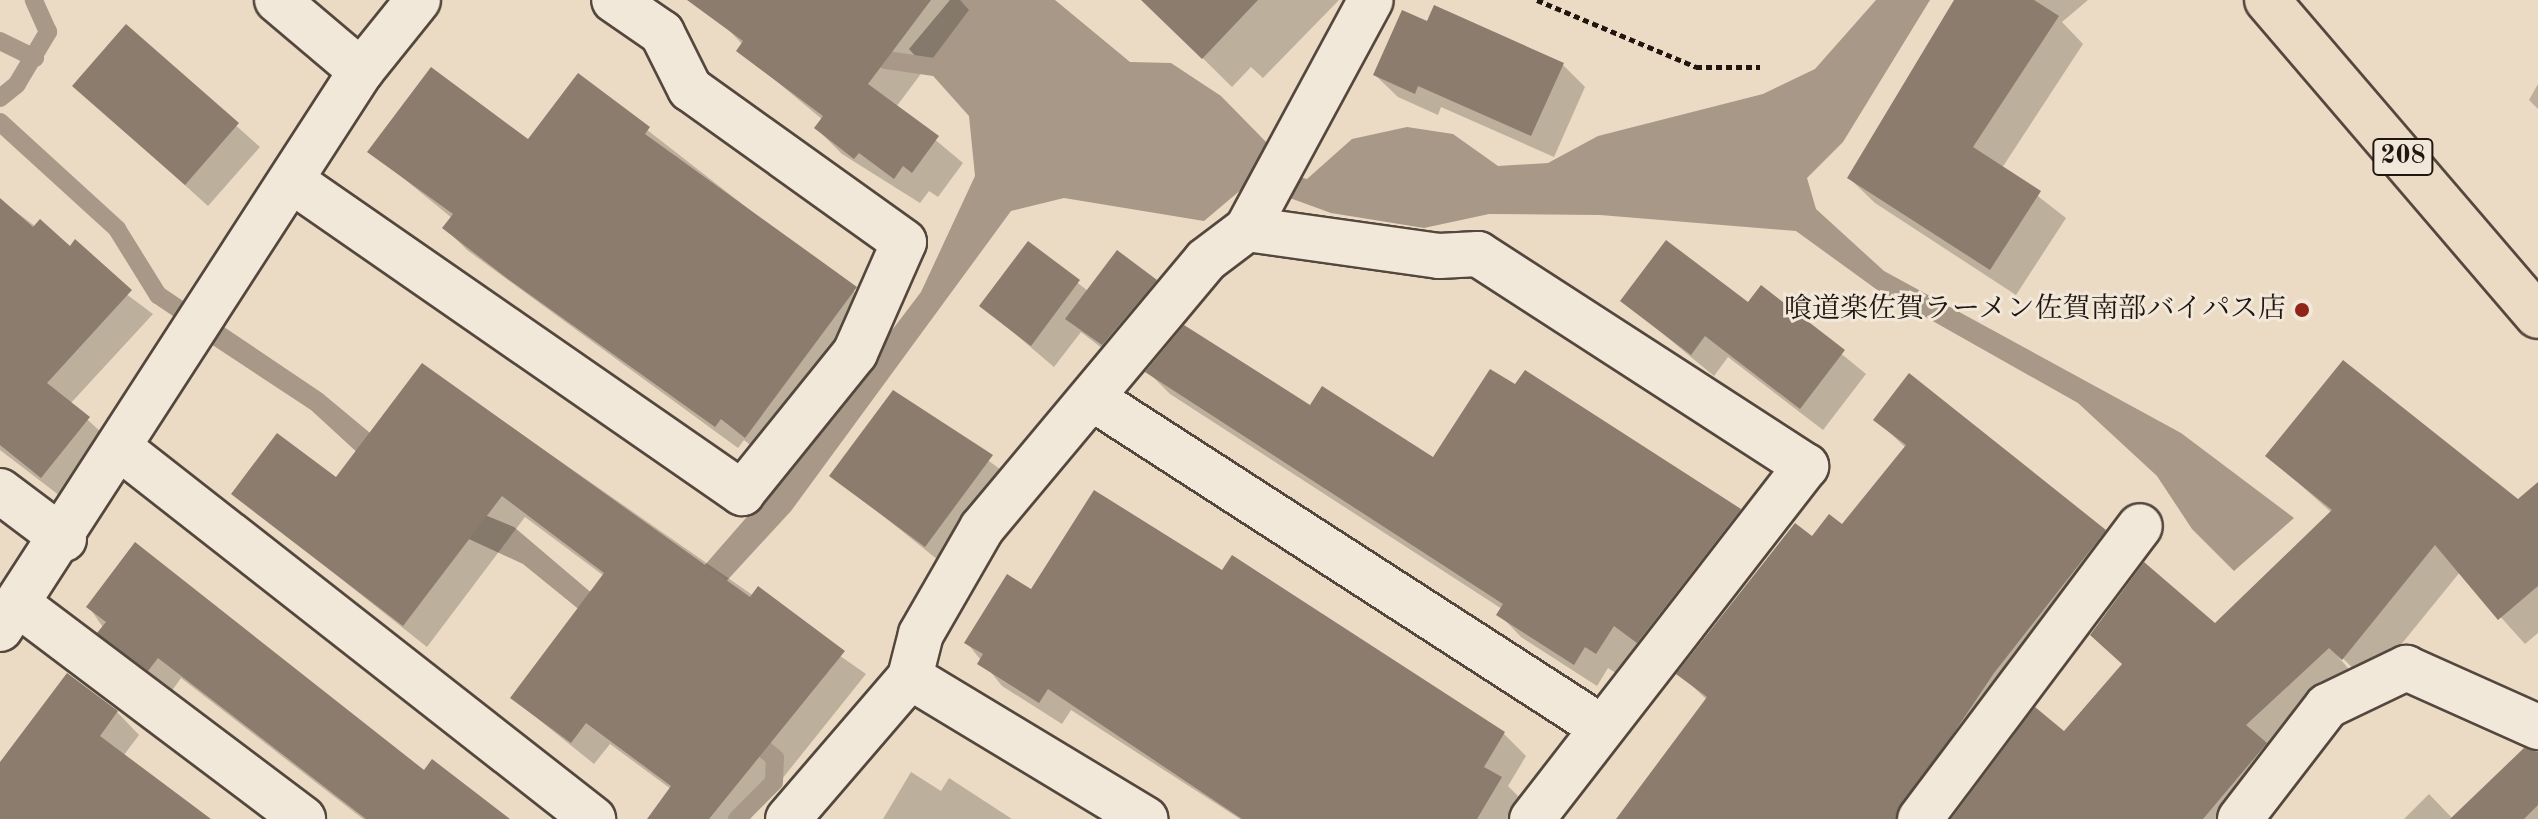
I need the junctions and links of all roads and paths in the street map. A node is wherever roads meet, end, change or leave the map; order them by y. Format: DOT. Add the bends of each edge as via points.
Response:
graph roads {
  1 [pos="277,0"];
  2 [pos="418,0"];
  3 [pos="614,0"];
  4 [pos="1371,0"];
  5 [pos="1537,0"];
  6 [pos="2267,0"];
  7 [pos="1760,67"];
  8 [pos="361,71"];
  9 [pos="292,181"];
  10 [pos="1256,214"];
  11 [pos="2538,316"];
  12 [pos="1095,400"];
  13 [pos="121,449"];
  14 [pos="0,491"];
  15 [pos="2140,526"];
  16 [pos="64,539"];
  17 [pos="9,617"];
  18 [pos="910,677"];
  19 [pos="1601,727"];
  20 [pos="2538,727"];
  21 [pos="303,819"];
  22 [pos="593,819"];
  23 [pos="788,819"];
  24 [pos="1145,819"];
  25 [pos="1532,819"];
  26 [pos="1920,819"];
  27 [pos="2240,819"];
  1 -- 8 [label="street"];
  2 -- 8 [label="street"];
  3 -- 9 [label="street" via="662,33 690,89 904,242 855,353 742,493"];
  4 -- 10 [label="street"];
  5 -- 7 [label="path" via="1696,67"];
  6 -- 11 [label="highway, 208"];
  8 -- 9 [label="street"];
  9 -- 13 [label="street"];
  10 -- 12 [label="street" via="1206,260"];
  10 -- 19 [label="street" via="1439,256 1478,254 1806,466"];
  12 -- 18 [label="street" via="982,528 921,634"];
  12 -- 19 [label="street"];
  13 -- 16 [label="street"];
  13 -- 22 [label="street"];
  14 -- 16 [label="street"];
  15 -- 26 [label="street"];
  16 -- 17 [label="street"];
  17 -- 21 [label="street"];
  18 -- 23 [label="street"];
  18 -- 24 [label="street"];
  19 -- 25 [label="street"];
  20 -- 27 [label="street" via="2406,668 2327,706"];
}
